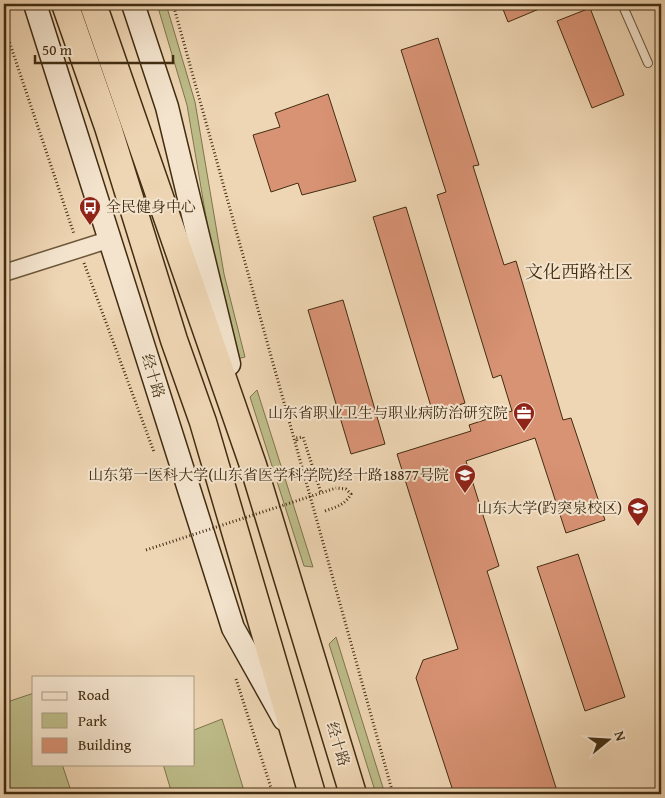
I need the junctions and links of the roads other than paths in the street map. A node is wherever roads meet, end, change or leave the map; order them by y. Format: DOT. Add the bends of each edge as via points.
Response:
graph roads {
  1 [pos="35,4"];
  2 [pos="66,4"];
  3 [pos="93,4"];
  4 [pos="133,4"];
  5 [pos="622,4"];
  6 [pos="648,63"];
  7 [pos="111,240"];
  8 [pos="4,273"];
  9 [pos="253,465"];
  10 [pos="295,739"];
  11 [pos="312,794"];
  12 [pos="353,794"];
  1 -- 7 [label="main road, 经十路"];
  2 -- 10 [label="highway, 经十路" via="203,422"];
  3 -- 9 [label="highway, 经十路"];
  4 -- 9 [label="main road, 经十路" via="167,107"];
  5 -- 6 [label="lane"];
  7 -- 8 [label="street"];
  7 -- 10 [label="main road, 经十路" via="233,628"];
  9 -- 12 [label="highway, 经十路"];
  10 -- 11 [label="highway, 经十路"];
}
